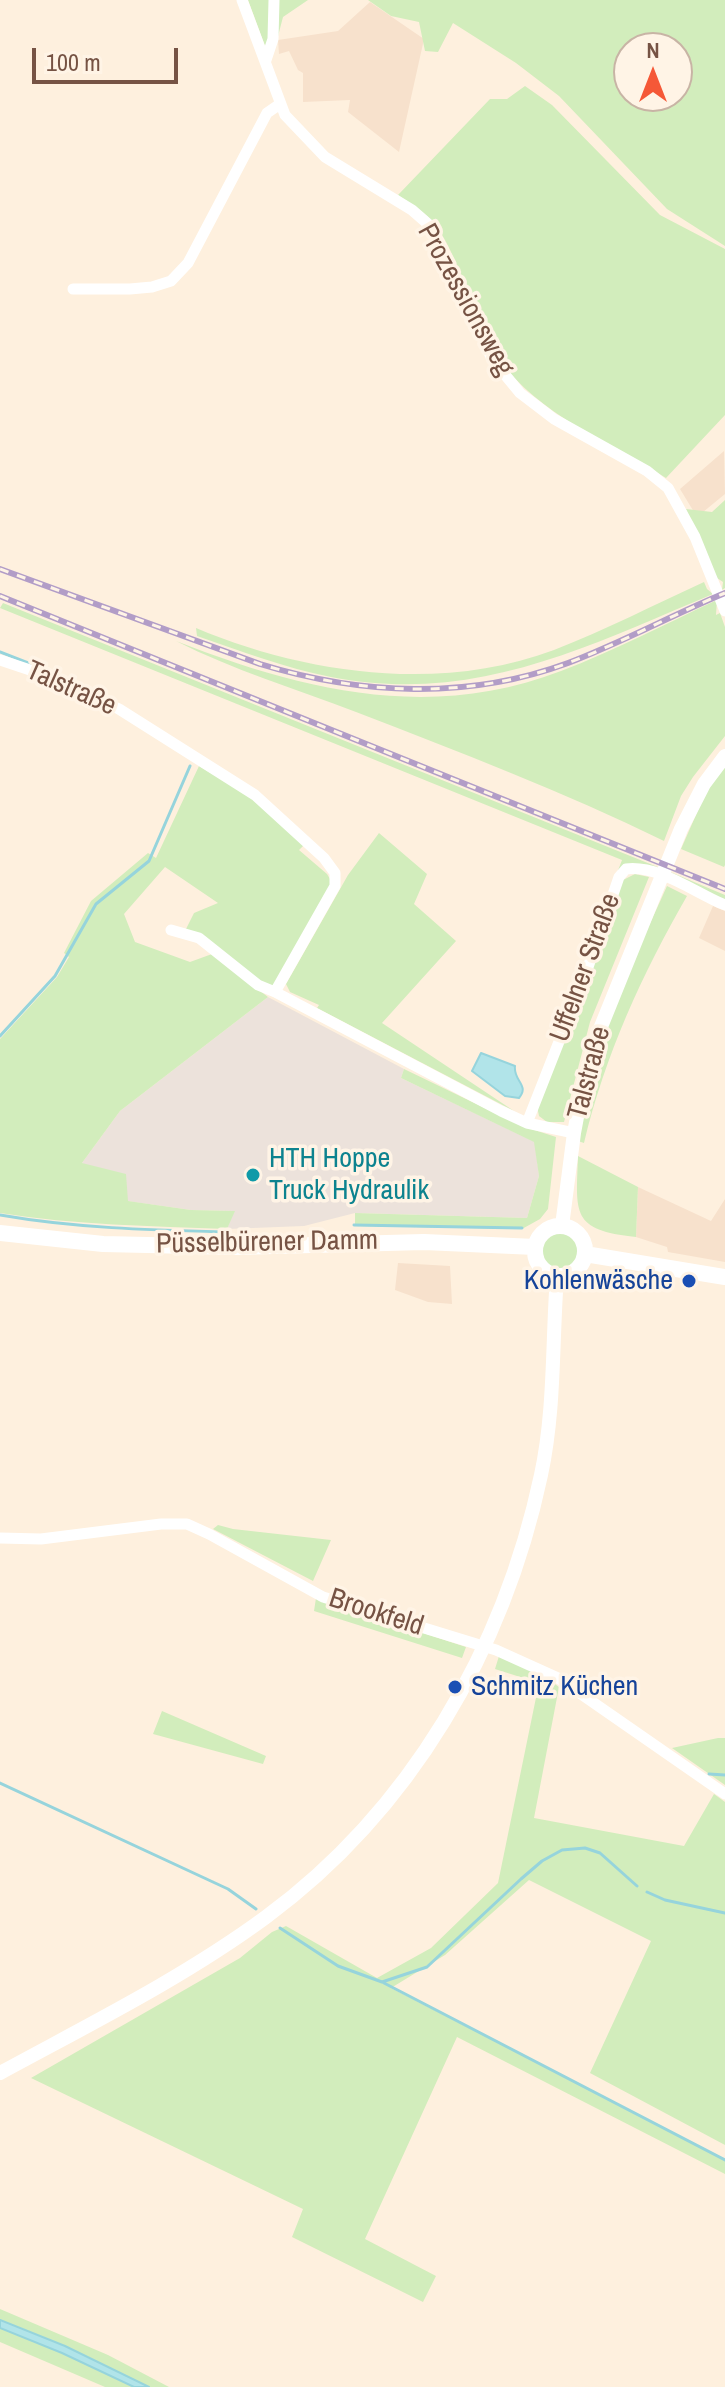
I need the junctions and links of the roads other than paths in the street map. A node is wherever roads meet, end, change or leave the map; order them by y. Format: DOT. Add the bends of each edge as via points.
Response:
graph roads {
  1 [pos="242,0"];
  2 [pos="274,0"];
  3 [pos="266,60"];
  4 [pos="280,104"];
  5 [pos="73,289"];
  6 [pos="725,611"];
  7 [pos="0,660"];
  8 [pos="725,756"];
  9 [pos="725,905"];
  10 [pos="171,930"];
  11 [pos="275,992"];
  12 [pos="527,1123"];
  13 [pos="574,1133"];
  14 [pos="562,1226"];
  15 [pos="0,1233"];
  16 [pos="535,1247"];
  17 [pos="585,1254"];
  18 [pos="557,1276"];
  19 [pos="725,1277"];
  20 [pos="0,1538"];
  21 [pos="485,1647"];
  22 [pos="725,1794"];
  23 [pos="0,2073"];
  1 -- 3 [label="street, Prozessionsweg"];
  2 -- 3 [label="street" via="273,39"];
  3 -- 4 [label="street, Prozessionsweg"];
  4 -- 5 [label="street" via="267,113 188,263 171,281 130,289"];
  4 -- 6 [label="street, Prozessionsweg" via="325,157 428,224 492,359 520,393 668,488"];
  7 -- 11 [label="street, Talstraße" via="119,709 255,795 324,858 335,873 335,886"];
  8 -- 13 [label="street, Talstraße" via="704,784 651,900 598,1034"];
  9 -- 12 [label="street, Uffelner Straße" via="644,870 626,869"];
  10 -- 11 [label="street, Talstraße" via="199,938 258,985"];
  11 -- 12 [label="street, Talstraße"];
  12 -- 13 [label="street, Talstraße"];
  13 -- 14 [label="street"];
  14 -- 16 [label="main road" via="548,1229"];
  14 -- 17 [label="main road" via="576,1233"];
  15 -- 16 [label="main road, Püsselbürener Damm" via="103,1244 424,1242"];
  16 -- 18 [label="main road" via="537,1263"];
  17 -- 18 [label="main road" via="572,1273"];
  17 -- 19 [label="main road"];
  18 -- 21 [label="street" via="552,1397 542,1473 523,1550"];
  20 -- 21 [label="street, Brookfeld" via="41,1539 187,1524 323,1597"];
  21 -- 22 [label="street, Brookfeld" via="558,1678"];
  21 -- 23 [label="street" via="418,1762 350,1845 267,1916 177,1975"];
}
